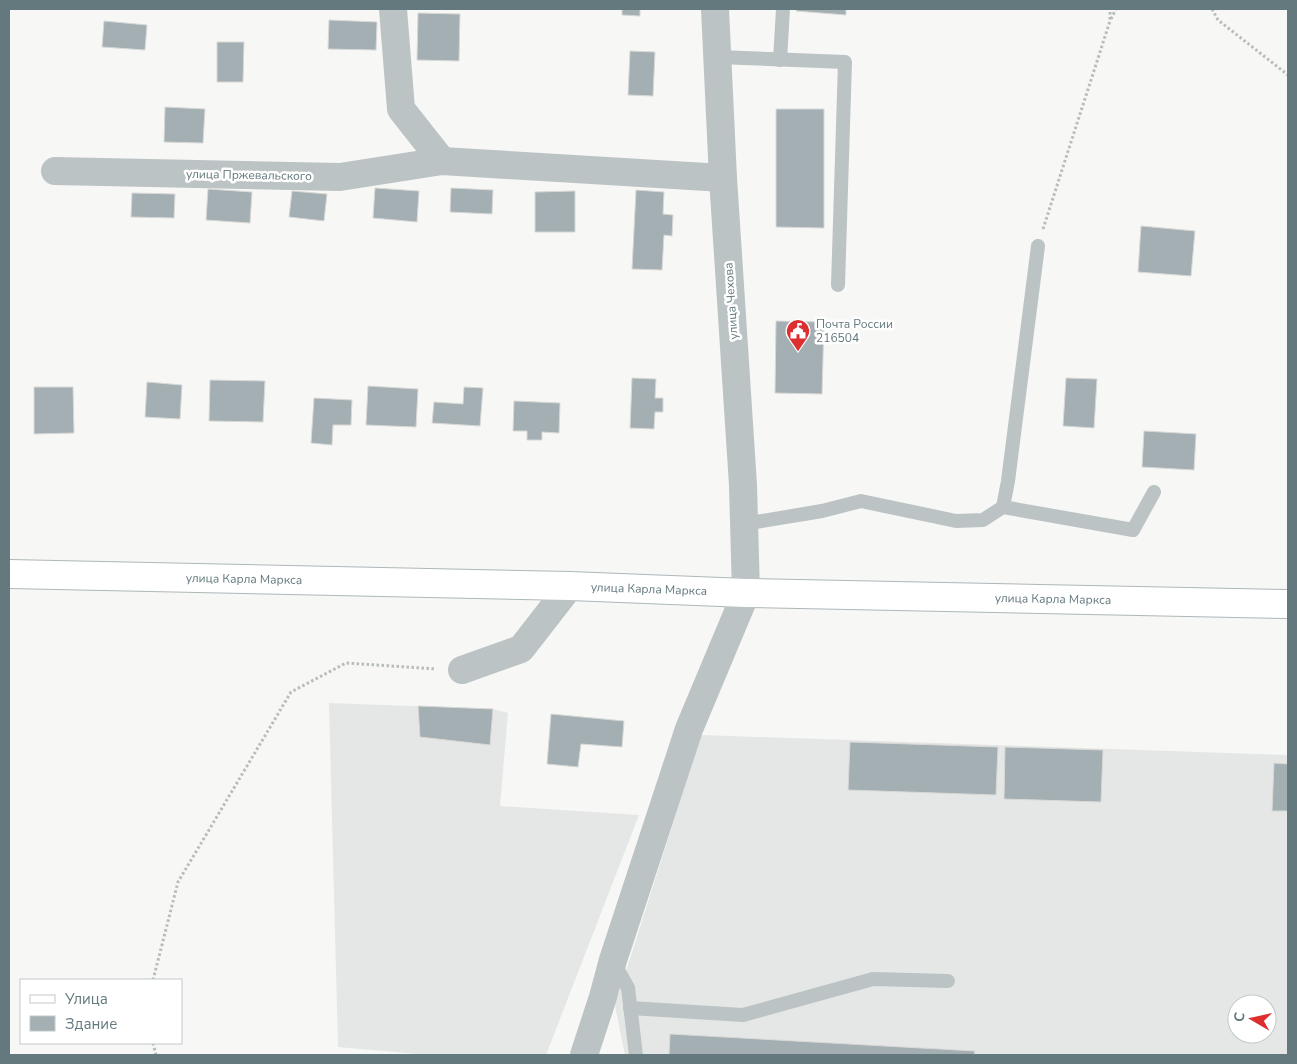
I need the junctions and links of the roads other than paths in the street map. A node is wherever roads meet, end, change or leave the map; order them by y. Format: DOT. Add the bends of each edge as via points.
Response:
graph roads {
  1 [pos="393,9"];
  2 [pos="715,9"];
  3 [pos="783,9"];
  4 [pos="717,57"];
  5 [pos="780,60"];
  6 [pos="442,161"];
  7 [pos="55,171"];
  8 [pos="723,178"];
  9 [pos="1038,246"];
  10 [pos="838,285"];
  11 [pos="1154,492"];
  12 [pos="1003,507"];
  13 [pos="744,524"];
  14 [pos="9,574"];
  15 [pos="570,586"];
  16 [pos="746,593"];
  17 [pos="1288,604"];
  18 [pos="462,670"];
  19 [pos="613,960"];
  20 [pos="948,981"];
  21 [pos="630,1008"];
  22 [pos="584,1055"];
  23 [pos="636,1055"];
  1 -- 6 [label="street" via="401,109"];
  2 -- 4 [label="street, улица Чехова"];
  3 -- 5 [label="lane"];
  4 -- 5 [label="lane"];
  4 -- 8 [label="street, улица Чехова"];
  5 -- 10 [label="lane" via="845,62"];
  6 -- 7 [label="street, улица Пржевальского" via="340,177"];
  6 -- 8 [label="street, улица Пржевальского"];
  8 -- 13 [label="street, улица Чехова"];
  9 -- 12 [label="lane"];
  11 -- 12 [label="lane" via="1133,530"];
  12 -- 13 [label="lane" via="983,520 956,521 861,501"];
  13 -- 16 [label="street, улица Чехова"];
  14 -- 15 [label="main road, улица Карла Маркса"];
  15 -- 16 [label="main road, улица Карла Маркса"];
  15 -- 18 [label="street" via="520,649"];
  16 -- 17 [label="main road, улица Карла Маркса"];
  16 -- 19 [label="street" via="689,729"];
  19 -- 21 [label="lane" via="628,988"];
  19 -- 22 [label="street"];
  20 -- 21 [label="lane" via="874,979 743,1015"];
  21 -- 23 [label="lane"];
}
